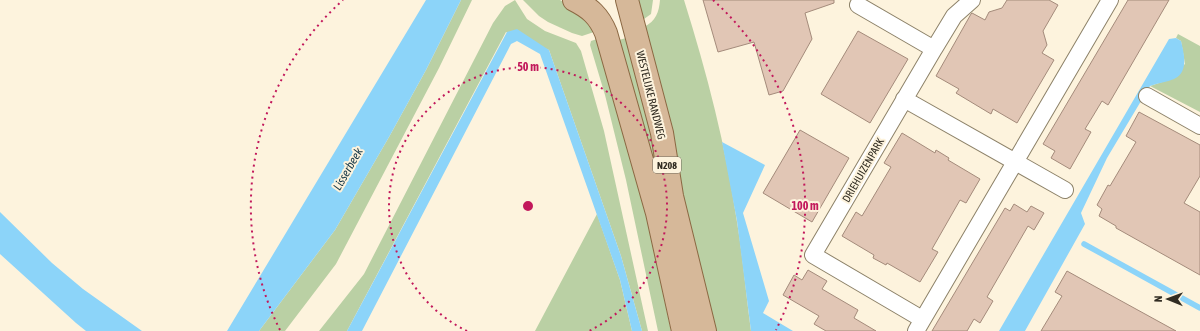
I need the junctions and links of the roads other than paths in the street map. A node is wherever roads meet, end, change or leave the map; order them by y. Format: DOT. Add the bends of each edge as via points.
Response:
graph roads {
  1 [pos="627,0"];
  2 [pos="972,0"];
  3 [pos="1110,0"];
  4 [pos="582,4"];
  5 [pos="858,5"];
  6 [pos="934,49"];
  7 [pos="1147,96"];
  8 [pos="904,99"];
  9 [pos="1200,126"];
  10 [pos="1015,162"];
  11 [pos="1064,190"];
  12 [pos="919,325"];
  13 [pos="683,331"];
  14 [pos="705,331"];
  1 -- 14 [label="main road, WESTELIJKE RANDWEG / N208" via="662,133 672,196"];
  2 -- 6 [label="street, DRIEHUIZENPARK" via="954,16"];
  3 -- 10 [label="street, DRIEHUIZENPARK"];
  4 -- 13 [label="main road, N208" via="602,24 606,33 657,213"];
  5 -- 6 [label="street"];
  6 -- 8 [label="street, DRIEHUIZENPARK"];
  7 -- 9 [label="street"];
  8 -- 10 [label="street"];
  8 -- 12 [label="street, DRIEHUIZENPARK" via="812,255"];
  10 -- 11 [label="street"];
  10 -- 12 [label="street, DRIEHUIZENPARK"];
}
